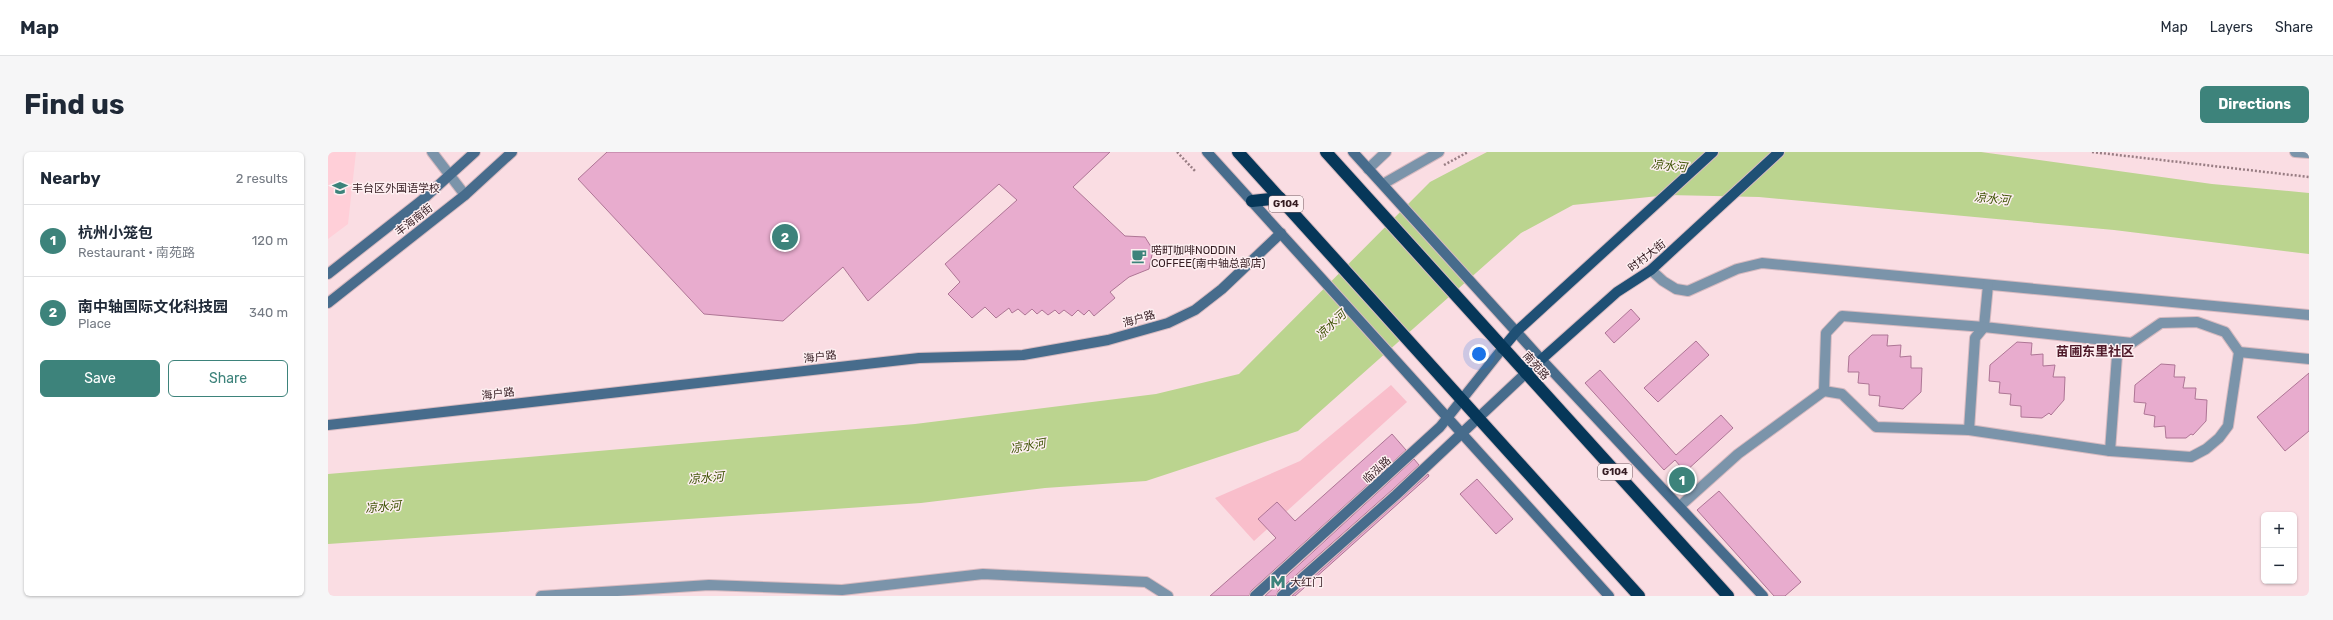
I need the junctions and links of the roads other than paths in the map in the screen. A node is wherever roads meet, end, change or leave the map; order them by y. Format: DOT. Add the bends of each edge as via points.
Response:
graph roads {
  1 [pos="432,152"];
  2 [pos="475,152"];
  3 [pos="512,152"];
  4 [pos="1207,152"];
  5 [pos="1238,152"];
  6 [pos="1326,152"];
  7 [pos="1353,152"];
  8 [pos="1386,152"];
  9 [pos="1438,152"];
  10 [pos="1713,152"];
  11 [pos="1779,152"];
  12 [pos="2295,152"];
  13 [pos="2309,153"];
  14 [pos="1368,168"];
  15 [pos="450,175"];
  16 [pos="1382,184"];
  17 [pos="465,195"];
  18 [pos="1280,198"];
  19 [pos="1252,201"];
  20 [pos="1281,233"];
  21 [pos="1652,270"];
  22 [pos="328,274"];
  23 [pos="1988,285"];
  24 [pos="328,303"];
  25 [pos="2309,315"];
  26 [pos="1984,327"];
  27 [pos="1516,331"];
  28 [pos="2118,342"];
  29 [pos="1502,349"];
  30 [pos="2238,352"];
  31 [pos="2309,358"];
  32 [pos="1541,359"];
  33 [pos="1525,374"];
  34 [pos="1824,391"];
  35 [pos="1461,399"];
  36 [pos="1446,416"];
  37 [pos="1478,417"];
  38 [pos="328,425"];
  39 [pos="1969,430"];
  40 [pos="1462,433"];
  41 [pos="2110,451"];
  42 [pos="1680,506"];
  43 [pos="541,596"];
  44 [pos="1168,596"];
  45 [pos="1254,596"];
  46 [pos="1282,596"];
  47 [pos="1609,596"];
  48 [pos="1639,596"];
  49 [pos="1728,596"];
  50 [pos="1763,596"];
  1 -- 15 [label="street"];
  2 -- 15 [label="street, 丰海南街"];
  3 -- 17 [label="street, 丰海南街"];
  4 -- 19 [label="street"];
  5 -- 18 [label="highway, G104"];
  6 -- 29 [label="highway, 南苑路 / G104"];
  7 -- 14 [label="street"];
  8 -- 14 [label="street"];
  9 -- 16 [label="street"];
  10 -- 27 [label="main road"];
  11 -- 21 [label="main road, 时村大街"];
  12 -- 13 [label="street"];
  14 -- 16 [label="street"];
  15 -- 17 [label="street"];
  15 -- 22 [label="street, 丰海南街"];
  16 -- 27 [label="street"];
  17 -- 24 [label="street, 丰海南街"];
  18 -- 19 [label="highway"];
  18 -- 35 [label="highway, G104"];
  19 -- 20 [label="street"];
  20 -- 36 [label="street"];
  20 -- 38 [label="street, 海户路" via="1196,310 1168,323 1108,340 1023,355 919,358"];
  21 -- 23 [label="street" via="1676,289 1688,291 1737,269 1762,263"];
  21 -- 32 [label="main road, 时村大街" via="1617,292"];
  23 -- 25 [label="street"];
  23 -- 26 [label="street"];
  26 -- 28 [label="street"];
  26 -- 34 [label="street" via="1842,316 1826,333"];
  26 -- 39 [label="street" via="1975,338"];
  27 -- 29 [label="main road"];
  27 -- 32 [label="street"];
  28 -- 30 [label="street" via="2132,343 2161,323 2196,322 2225,332"];
  28 -- 41 [label="street"];
  29 -- 33 [label="highway, 南苑路 / G104"];
  29 -- 35 [label="street, 临泓路"];
  30 -- 31 [label="street"];
  30 -- 41 [label="street" via="2228,426 2206,449 2191,457"];
  32 -- 33 [label="main road, 时村大街"];
  32 -- 42 [label="street"];
  33 -- 37 [label="street"];
  33 -- 49 [label="highway, 南苑路 / G104"];
  34 -- 39 [label="street" via="1842,394 1876,427"];
  34 -- 42 [label="street" via="1738,454"];
  35 -- 36 [label="street, 临泓路"];
  35 -- 37 [label="highway, G104"];
  36 -- 40 [label="street"];
  36 -- 45 [label="street, 临泓路" via="1440,426 1378,485"];
  37 -- 40 [label="street"];
  37 -- 48 [label="highway, G104"];
  39 -- 41 [label="street"];
  40 -- 46 [label="street"];
  40 -- 47 [label="street"];
  42 -- 50 [label="street"];
  43 -- 44 [label="street" via="708,585 842,590 983,574 1146,582"];
}
